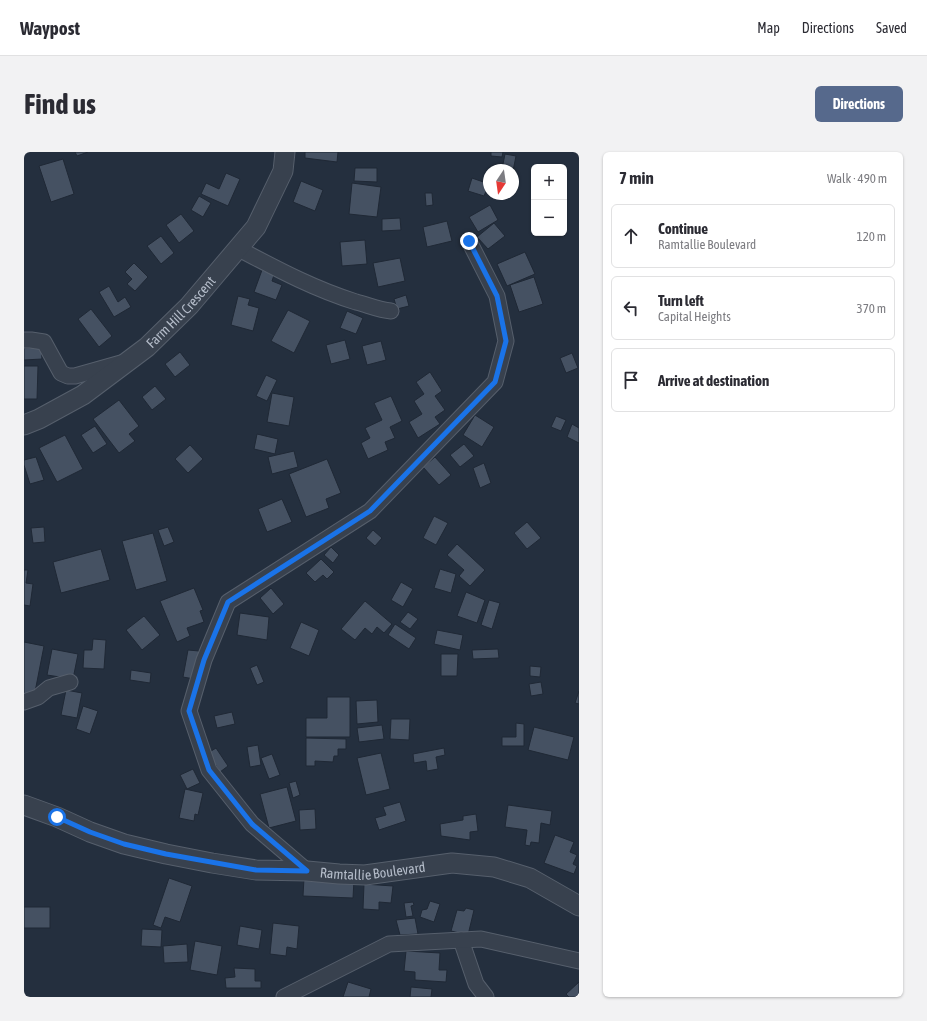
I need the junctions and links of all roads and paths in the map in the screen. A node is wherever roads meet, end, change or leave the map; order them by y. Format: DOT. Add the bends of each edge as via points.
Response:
graph roads {
  1 [pos="285,152"];
  2 [pos="469,241"];
  3 [pos="239,248"];
  4 [pos="391,311"];
  5 [pos="24,340"];
  6 [pos="130,360"];
  7 [pos="24,425"];
  8 [pos="70,682"];
  9 [pos="24,702"];
  10 [pos="24,805"];
  11 [pos="307,871"];
  12 [pos="579,906"];
  13 [pos="461,940"];
  14 [pos="579,961"];
  15 [pos="284,997"];
  16 [pos="486,997"];
  1 -- 3 [label="street, Farm Hill Crescent" via="280,178 256,227"];
  2 -- 11 [label="street" via="497,296 506,341 495,382 370,511 228,602 204,660 189,711 209,770 252,824"];
  3 -- 4 [label="street" via="287,274 335,295"];
  3 -- 6 [label="street, Farm Hill Crescent" via="189,306"];
  5 -- 6 [label="street" via="44,342 61,373 68,376"];
  6 -- 7 [label="street, Farm Hill Crescent" via="83,395"];
  8 -- 9 [label="street" via="49,688 38,697"];
  10 -- 11 [label="street, Ramtallie Boulevard" via="124,844 166,854 256,870"];
  11 -- 12 [label="street, Ramtallie Boulevard" via="365,875 452,863 494,868 530,878"];
  13 -- 14 [label="street" via="481,939"];
  13 -- 15 [label="street" via="389,944"];
  13 -- 16 [label="street" via="476,984"];
}
